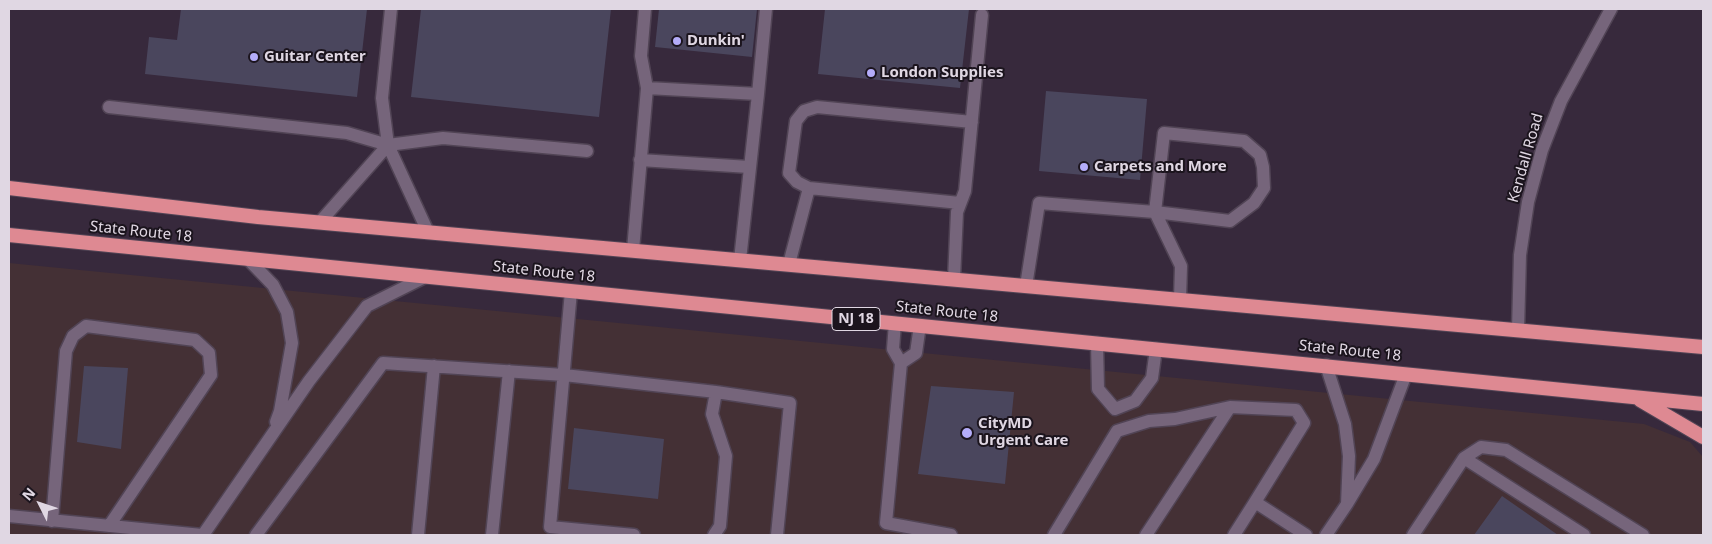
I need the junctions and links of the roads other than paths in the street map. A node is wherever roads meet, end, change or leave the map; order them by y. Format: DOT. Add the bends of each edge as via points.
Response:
graph roads {
  1 [pos="391,9"];
  2 [pos="645,9"];
  3 [pos="766,9"];
  4 [pos="1611,9"];
  5 [pos="982,15"];
  6 [pos="647,88"];
  7 [pos="758,94"];
  8 [pos="109,107"];
  9 [pos="972,122"];
  10 [pos="388,145"];
  11 [pos="587,151"];
  12 [pos="640,160"];
  13 [pos="749,167"];
  14 [pos="9,188"];
  15 [pos="809,188"];
  16 [pos="960,204"];
  17 [pos="1155,212"];
  18 [pos="320,222"];
  19 [pos="428,232"];
  20 [pos="9,235"];
  21 [pos="632,250"];
  22 [pos="247,258"];
  23 [pos="740,260"];
  24 [pos="789,264"];
  25 [pos="427,276"];
  26 [pos="954,279"];
  27 [pos="1026,286"];
  28 [pos="571,291"];
  29 [pos="1180,300"];
  30 [pos="895,323"];
  31 [pos="920,325"];
  32 [pos="1518,330"];
  33 [pos="1097,343"];
  34 [pos="1703,347"];
  35 [pos="1156,349"];
  36 [pos="901,363"];
  37 [pos="1326,365"];
  38 [pos="434,366"];
  39 [pos="508,371"];
  40 [pos="1406,374"];
  41 [pos="564,375"];
  42 [pos="716,392"];
  43 [pos="1635,397"];
  44 [pos="1703,404"];
  45 [pos="1230,407"];
  46 [pos="1115,409"];
  47 [pos="1117,431"];
  48 [pos="1703,437"];
  49 [pos="268,440"];
  50 [pos="1464,458"];
  51 [pos="1255,502"];
  52 [pos="1347,504"];
  53 [pos="9,516"];
  54 [pos="52,520"];
  55 [pos="109,526"];
  56 [pos="202,535"];
  57 [pos="256,535"];
  58 [pos="418,535"];
  59 [pos="492,535"];
  60 [pos="634,535"];
  61 [pos="714,535"];
  62 [pos="777,535"];
  63 [pos="951,535"];
  64 [pos="1054,535"];
  65 [pos="1146,535"];
  66 [pos="1234,535"];
  67 [pos="1306,535"];
  68 [pos="1326,535"];
  69 [pos="1413,535"];
  70 [pos="1584,535"];
  71 [pos="1643,535"];
  1 -- 10 [label="street" via="382,98"];
  2 -- 6 [label="street" via="641,56"];
  3 -- 7 [label="street"];
  4 -- 32 [label="street, Kendall Road" via="1560,101 1542,150 1528,202 1520,255"];
  5 -- 9 [label="street"];
  6 -- 7 [label="street"];
  6 -- 12 [label="street"];
  7 -- 13 [label="street"];
  8 -- 10 [label="street" via="347,133"];
  9 -- 15 [label="street" via="816,107 804,111 796,121 789,173"];
  9 -- 16 [label="street" via="965,191"];
  10 -- 11 [label="street" via="443,138"];
  10 -- 18 [label="street"];
  10 -- 19 [label="street"];
  12 -- 13 [label="street"];
  12 -- 21 [label="street"];
  13 -- 23 [label="street"];
  14 -- 18 [label="highway, State Route 18"];
  15 -- 16 [label="street"];
  15 -- 24 [label="street"];
  16 -- 26 [label="street"];
  17 -- 17 [label="street" via="1164,134 1244,141 1260,155 1264,188 1254,203 1230,220"];
  17 -- 27 [label="street" via="1040,203"];
  17 -- 29 [label="street" via="1181,266"];
  18 -- 19 [label="highway, State Route 18"];
  19 -- 21 [label="highway, State Route 18"];
  20 -- 22 [label="highway, State Route 18 / NJ 18"];
  21 -- 23 [label="highway, State Route 18"];
  22 -- 25 [label="highway, State Route 18 / NJ 18"];
  22 -- 49 [label="street" via="273,285 287,312 292,343 280,411"];
  23 -- 24 [label="highway, State Route 18"];
  24 -- 26 [label="highway, State Route 18"];
  25 -- 28 [label="highway, State Route 18 / NJ 18"];
  25 -- 49 [label="street" via="367,306 309,380"];
  26 -- 27 [label="highway, State Route 18"];
  27 -- 29 [label="highway, State Route 18"];
  28 -- 30 [label="highway, State Route 18 / NJ 18"];
  28 -- 41 [label="street"];
  29 -- 32 [label="highway, State Route 18"];
  30 -- 31 [label="highway, State Route 18 / NJ 18"];
  30 -- 36 [label="street" via="893,349"];
  31 -- 33 [label="highway, State Route 18 / NJ 18"];
  31 -- 36 [label="street" via="916,353"];
  32 -- 34 [label="highway, State Route 18"];
  33 -- 35 [label="highway, State Route 18 / NJ 18"];
  33 -- 46 [label="street" via="1098,389"];
  35 -- 37 [label="highway, State Route 18 / NJ 18"];
  35 -- 46 [label="street" via="1152,378 1134,401"];
  36 -- 63 [label="street" via="886,523"];
  37 -- 40 [label="highway, State Route 18 / NJ 18"];
  37 -- 52 [label="street" via="1345,424 1349,456"];
  38 -- 39 [label="street"];
  38 -- 57 [label="street" via="383,362"];
  38 -- 58 [label="street"];
  39 -- 41 [label="street"];
  39 -- 59 [label="street"];
  40 -- 43 [label="highway, State Route 18 / NJ 18"];
  40 -- 52 [label="street" via="1374,459"];
  41 -- 42 [label="street"];
  41 -- 60 [label="street" via="550,527"];
  42 -- 61 [label="street" via="712,414 726,456 720,526"];
  42 -- 62 [label="street" via="790,403"];
  43 -- 44 [label="highway, State Route 18 / NJ 18"];
  43 -- 48 [label="highway"];
  45 -- 47 [label="street" via="1149,421"];
  45 -- 51 [label="street" via="1296,410 1304,423"];
  45 -- 65 [label="street"];
  46 -- 47 [label="street"];
  47 -- 64 [label="street"];
  49 -- 56 [label="street"];
  50 -- 69 [label="street"];
  50 -- 70 [label="street"];
  50 -- 71 [label="street" via="1480,447 1506,450"];
  51 -- 66 [label="street"];
  51 -- 67 [label="street"];
  52 -- 68 [label="street"];
  53 -- 54 [label="street"];
  54 -- 55 [label="street"];
  54 -- 55 [label="street" via="66,351 73,336 86,326 195,340 209,353 211,375"];
  55 -- 56 [label="street"];
}
